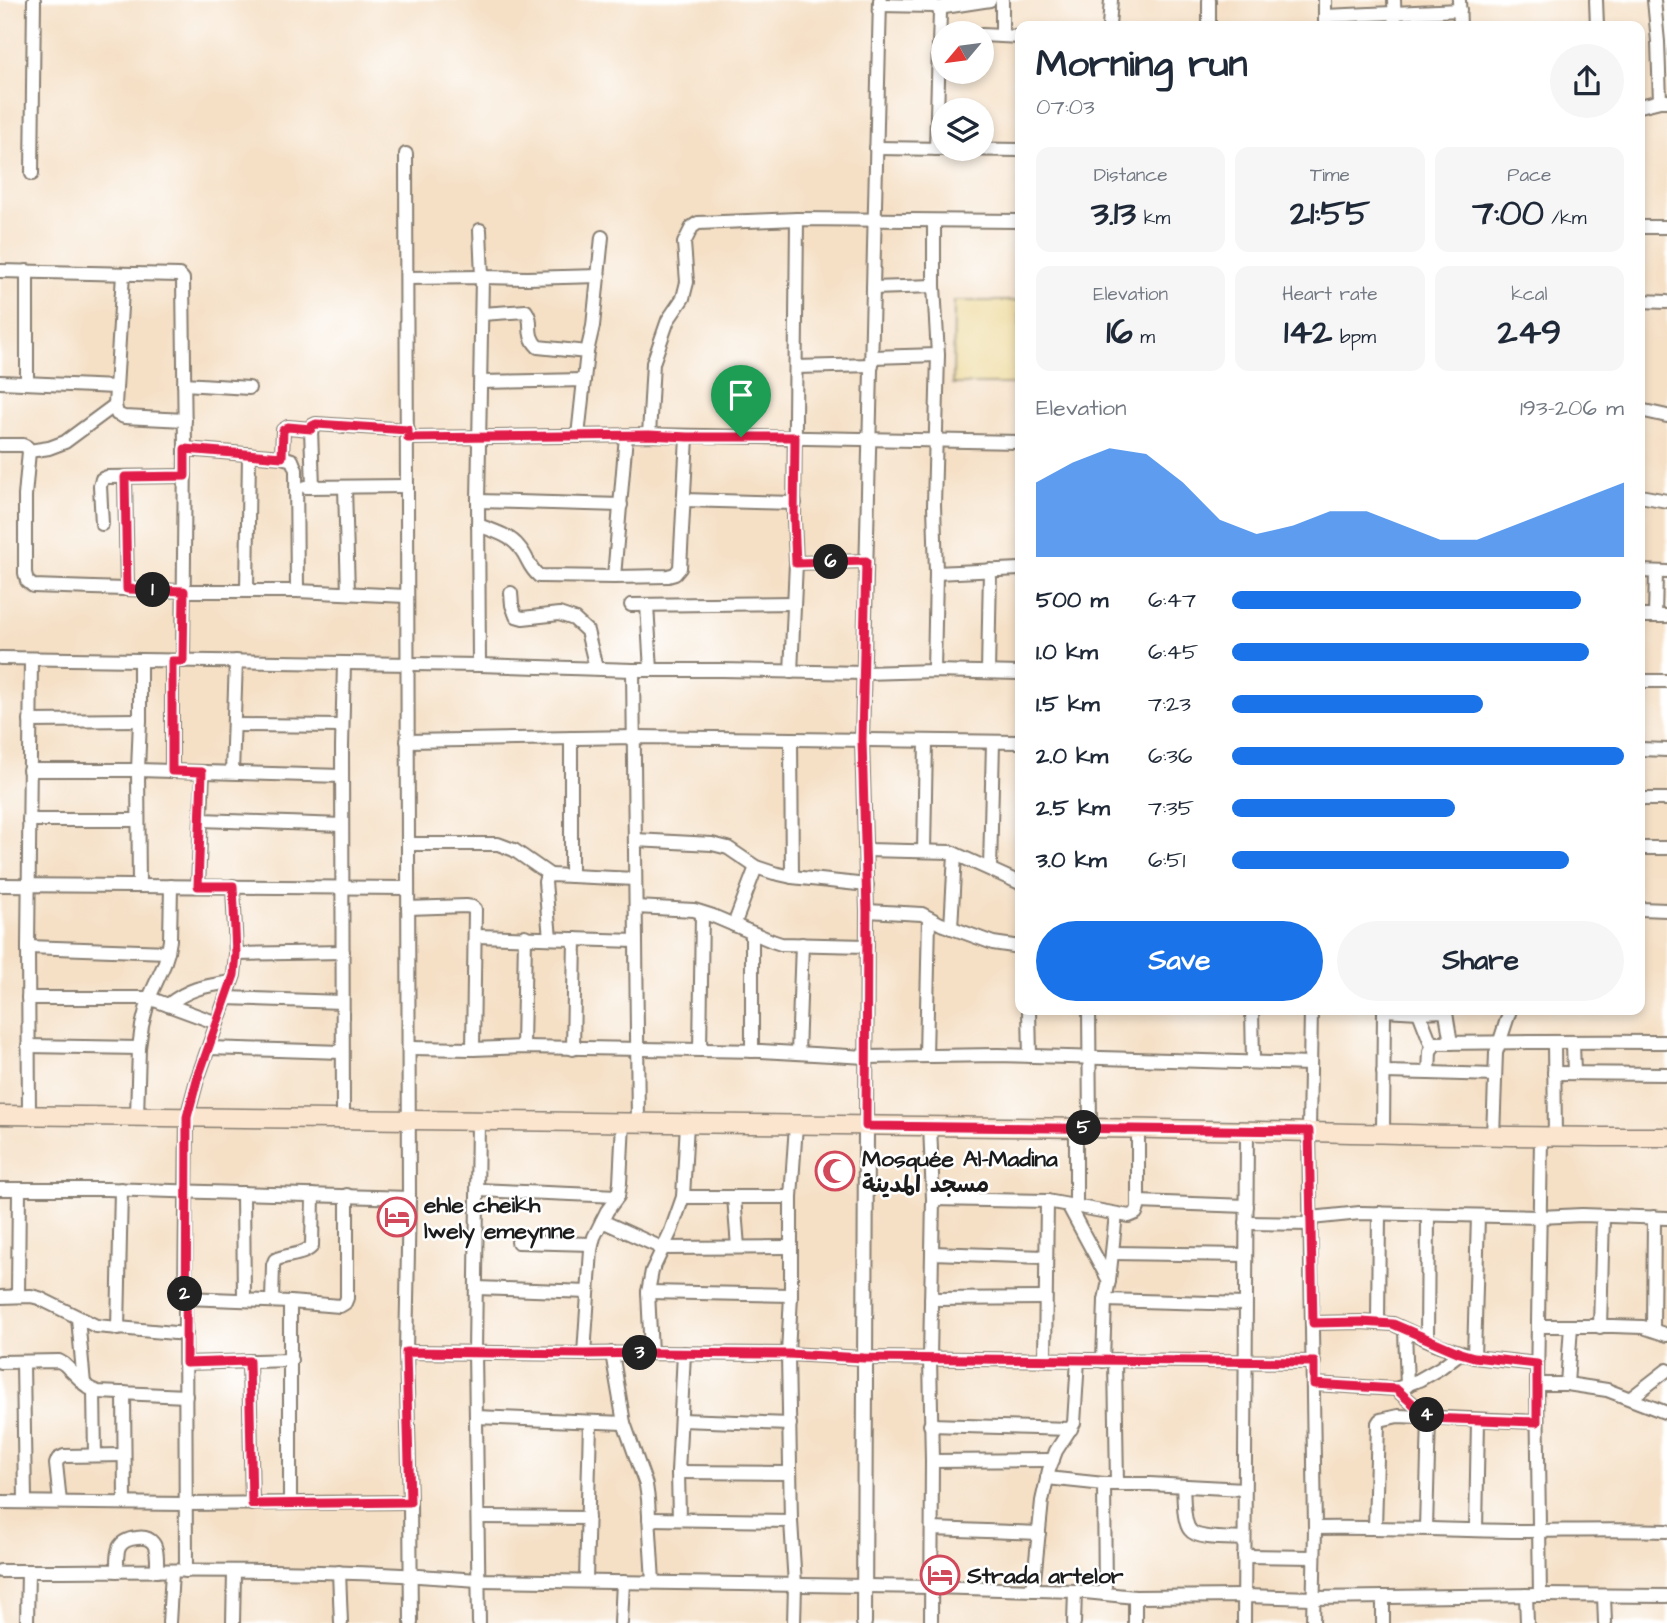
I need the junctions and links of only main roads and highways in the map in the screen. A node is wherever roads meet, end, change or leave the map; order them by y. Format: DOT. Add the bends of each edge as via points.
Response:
graph roads {
  1 [pos="0,1115"];
  2 [pos="1667,1137"];
  1 -- 2 [label="main road"];
}
